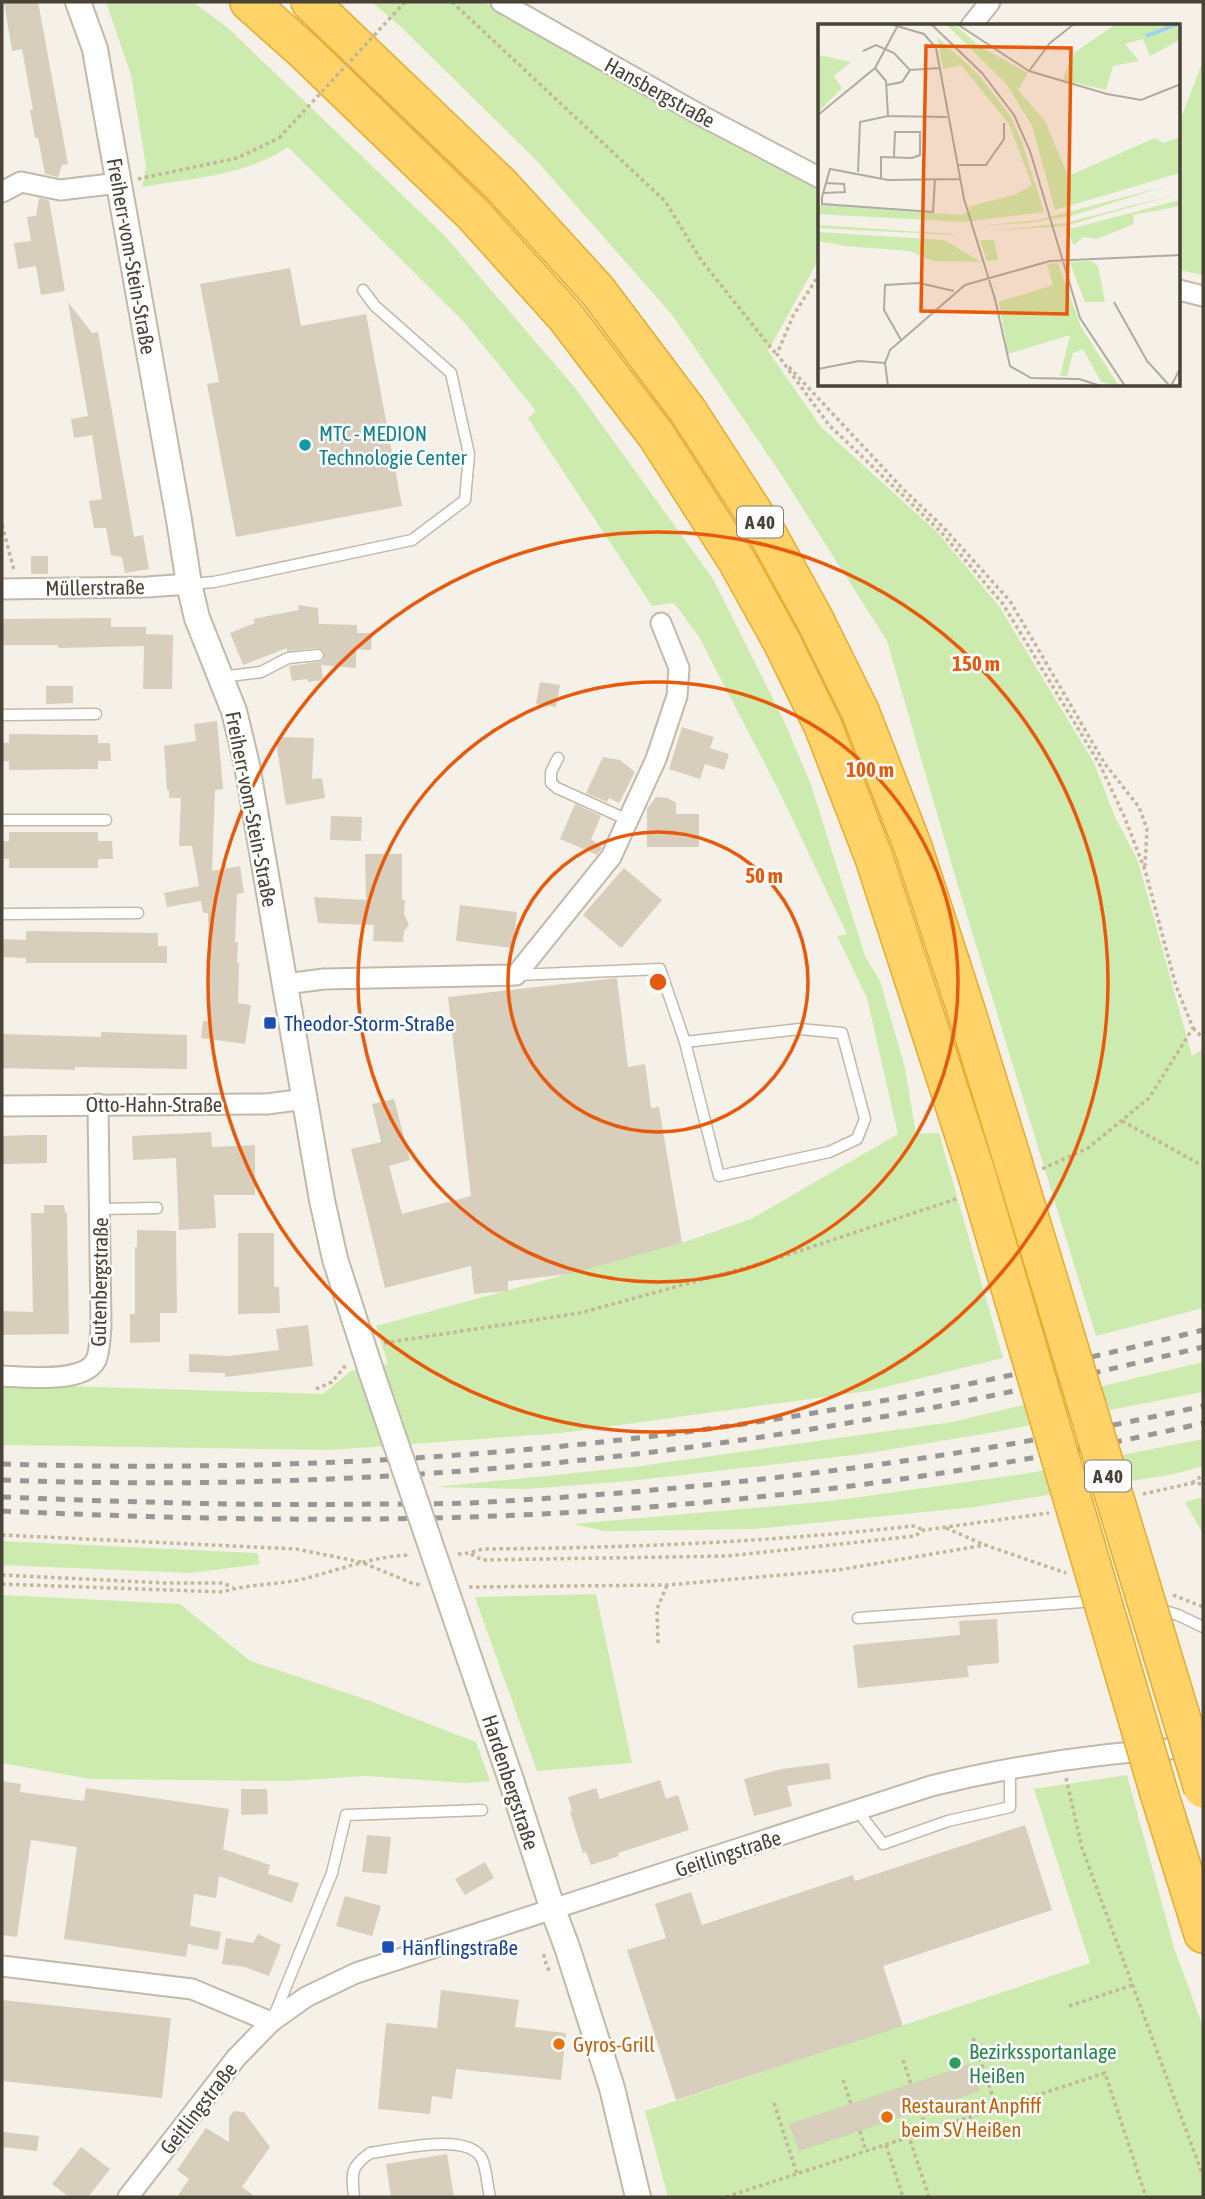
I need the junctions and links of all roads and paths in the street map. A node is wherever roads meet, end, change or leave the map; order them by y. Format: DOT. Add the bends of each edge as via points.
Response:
graph roads {
  1 [pos="78,2"];
  2 [pos="249,2"];
  3 [pos="310,2"];
  4 [pos="405,2"];
  5 [pos="452,2"];
  6 [pos="501,2"];
  7 [pos="990,2"];
  8 [pos="973,24"];
  9 [pos="818,177"];
  10 [pos="118,183"];
  11 [pos="2,192"];
  12 [pos="818,276"];
  13 [pos="363,290"];
  14 [pos="1180,290"];
  15 [pos="1203,296"];
  16 [pos="776,354"];
  17 [pos="2,525"];
  18 [pos="188,584"];
  19 [pos="11,589"];
  20 [pos="661,624"];
  21 [pos="318,655"];
  22 [pos="220,677"];
  23 [pos="96,714"];
  24 [pos="2,715"];
  25 [pos="558,758"];
  26 [pos="2,820"];
  27 [pos="107,820"];
  28 [pos="628,820"];
  29 [pos="1145,870"];
  30 [pos="138,913"];
  31 [pos="2,914"];
  32 [pos="516,975"];
  33 [pos="285,984"];
  34 [pos="1193,1028"];
  35 [pos="1203,1037"];
  36 [pos="685,1042"];
  37 [pos="305,1099"];
  38 [pos="98,1104"];
  39 [pos="2,1106"];
  40 [pos="1121,1121"];
  41 [pos="1052,1165"];
  42 [pos="1203,1166"];
  43 [pos="157,1208"];
  44 [pos="100,1209"];
  45 [pos="919,1213"];
  46 [pos="363,1347"];
  47 [pos="371,1371"];
  48 [pos="2,1376"];
  49 [pos="316,1389"];
  50 [pos="1203,1475"];
  51 [pos="1203,1484"];
  52 [pos="2,1535"];
  53 [pos="985,1545"];
  54 [pos="469,1553"];
  55 [pos="418,1554"];
  56 [pos="456,1554"];
  57 [pos="360,1562"];
  58 [pos="2,1575"];
  59 [pos="2,1584"];
  60 [pos="426,1585"];
  61 [pos="667,1585"];
  62 [pos="463,1587"];
  63 [pos="235,1588"];
  64 [pos="1109,1601"];
  65 [pos="1131,1601"];
  66 [pos="858,1618"];
  67 [pos="1203,1627"];
  68 [pos="658,1643"];
  69 [pos="1203,1747"];
  70 [pos="1058,1761"];
  71 [pos="1010,1769"];
  72 [pos="1203,1789"];
  73 [pos="482,1810"];
  74 [pos="857,1810"];
  75 [pos="553,1910"];
  76 [pos="1203,1934"];
  77 [pos="2,1966"];
  78 [pos="1133,1985"];
  79 [pos="1069,2006"];
  80 [pos="271,2022"];
  81 [pos="973,2038"];
  82 [pos="904,2060"];
  83 [pos="843,2080"];
  84 [pos="911,2084"];
  85 [pos="774,2103"];
  86 [pos="851,2104"];
  87 [pos="996,2109"];
  88 [pos="920,2111"];
  89 [pos="860,2131"];
  90 [pos="927,2132"];
  91 [pos="909,2137"];
  92 [pos="886,2145"];
  93 [pos="866,2151"];
  94 [pos="797,2174"];
  95 [pos="1203,2176"];
  96 [pos="128,2197"];
  97 [pos="354,2197"];
  98 [pos="490,2197"];
  99 [pos="638,2197"];
  100 [pos="726,2197"];
  101 [pos="903,2197"];
  102 [pos="929,2197"];
  103 [pos="1146,2197"];
  1 -- 10 [label="street, Freiherr-vom-Stein-Straße" via="94,49"];
  2 -- 76 [label="highway, A 40, bridge" via="472,214 565,316 656,435 737,561 782,642 823,726 874,858 976,1172"];
  3 -- 72 [label="highway, A 40, bridge" via="499,184 597,290 688,411 767,533 815,620 860,711 917,859"];
  4 -- 10 [label="path, bridge" via="279,138 237,158"];
  5 -- 16 [label="path" via="665,201 701,260"];
  6 -- 9 [label="street, Hansbergstraße"];
  7 -- 8 [label="street"];
  10 -- 11 [label="street" via="60,190 21,182"];
  10 -- 18 [label="street, Freiherr-vom-Stein-Straße"];
  12 -- 16 [label="path"];
  13 -- 18 [label="lane" via="451,373 469,454 465,500 412,540"];
  14 -- 15 [label="street"];
  16 -- 29 [label="path" via="829,425 941,532 1003,604 1100,765"];
  16 -- 29 [label="path" via="1010,601 1105,764 1139,807 1147,829"];
  17 -- 19 [label="path"];
  18 -- 19 [label="street, Müllerstraße"];
  18 -- 22 [label="street, Freiherr-vom-Stein-Straße"];
  20 -- 28 [label="street" via="679,668 677,696 656,759"];
  21 -- 22 [label="lane" via="288,658 261,672"];
  22 -- 33 [label="street, Freiherr-vom-Stein-Straße" via="247,765"];
  23 -- 24 [label="lane"];
  25 -- 28 [label="lane" via="551,783"];
  26 -- 27 [label="lane"];
  28 -- 32 [label="street" via="611,857"];
  29 -- 34 [label="path" via="1176,986"];
  30 -- 31 [label="lane"];
  32 -- 33 [label="street"];
  32 -- 36 [label="lane" via="660,969"];
  33 -- 37 [label="street, Freiherr-vom-Stein-Straße"];
  34 -- 35 [label="path"];
  34 -- 40 [label="path" via="1149,1098"];
  36 -- 36 [label="lane" via="719,1176 830,1152 857,1139 865,1119 842,1033 800,1029"];
  37 -- 38 [label="street, Otto-Hahn-Straße" via="267,1104"];
  37 -- 46 [label="street, Freiherr-vom-Stein-Straße" via="335,1259"];
  38 -- 39 [label="street, Otto-Hahn-Straße"];
  38 -- 44 [label="street, Gutenbergstraße"];
  40 -- 41 [label="path" via="1088,1148"];
  40 -- 42 [label="path"];
  43 -- 44 [label="lane"];
  44 -- 48 [label="street, Gutenbergstraße" via="97,1358 81,1373 49,1378"];
  45 -- 46 [label="path" via="766,1262 580,1313"];
  46 -- 47 [label="street, Freiherr-vom-Stein-Straße"];
  46 -- 49 [label="path" via="331,1382"];
  47 -- 75 [label="street, Hardenbergstraße, bridge"];
  50 -- 51 [label="path" via="1192,1483"];
  52 -- 57 [label="path" via="296,1549"];
  53 -- 61 [label="path" via="838,1570"];
  54 -- 54 [label="path" via="727,1543 913,1526 924,1530 915,1536 728,1556 482,1560"];
  54 -- 56 [label="path"];
  55 -- 57 [label="path"];
  57 -- 60 [label="path"];
  57 -- 63 [label="path" via="299,1580"];
  58 -- 63 [label="path" via="222,1583"];
  59 -- 63 [label="path" via="223,1592"];
  61 -- 62 [label="path"];
  61 -- 68 [label="path" via="657,1609"];
  64 -- 66 [label="lane"];
  65 -- 67 [label="lane"];
  69 -- 70 [label="street, Geitlingstraße"];
  70 -- 71 [label="street, Geitlingstraße"];
  70 -- 78 [label="path" via="1069,1785 1082,1849"];
  71 -- 74 [label="street, Geitlingstraße" via="931,1786"];
  71 -- 74 [label="lane" via="1010,1807 948,1821 883,1844"];
  73 -- 80 [label="lane, Geitlingstraße" via="346,1815 332,1872"];
  74 -- 75 [label="street, Geitlingstraße"];
  75 -- 80 [label="street, Geitlingstraße" via="356,1973 306,1997"];
  75 -- 99 [label="street, Hardenbergstraße" via="612,2088"];
  77 -- 80 [label="street" via="192,1989"];
  78 -- 79 [label="path"];
  78 -- 95 [label="path"];
  80 -- 96 [label="street, Geitlingstraße" via="236,2058"];
  81 -- 87 [label="path"];
  82 -- 84 [label="path"];
  83 -- 86 [label="path"];
  85 -- 94 [label="path"];
  87 -- 90 [label="path"];
  87 -- 103 [label="path" via="1105,2073"];
  88 -- 90 [label="path"];
  89 -- 93 [label="path"];
  90 -- 91 [label="path"];
  91 -- 92 [label="path"];
  91 -- 102 [label="path"];
  92 -- 93 [label="path"];
  92 -- 101 [label="path"];
  93 -- 94 [label="path"];
  94 -- 100 [label="path"];
  97 -- 98 [label="lane" via="352,2172 370,2153 449,2143 471,2148 481,2157"];
}
